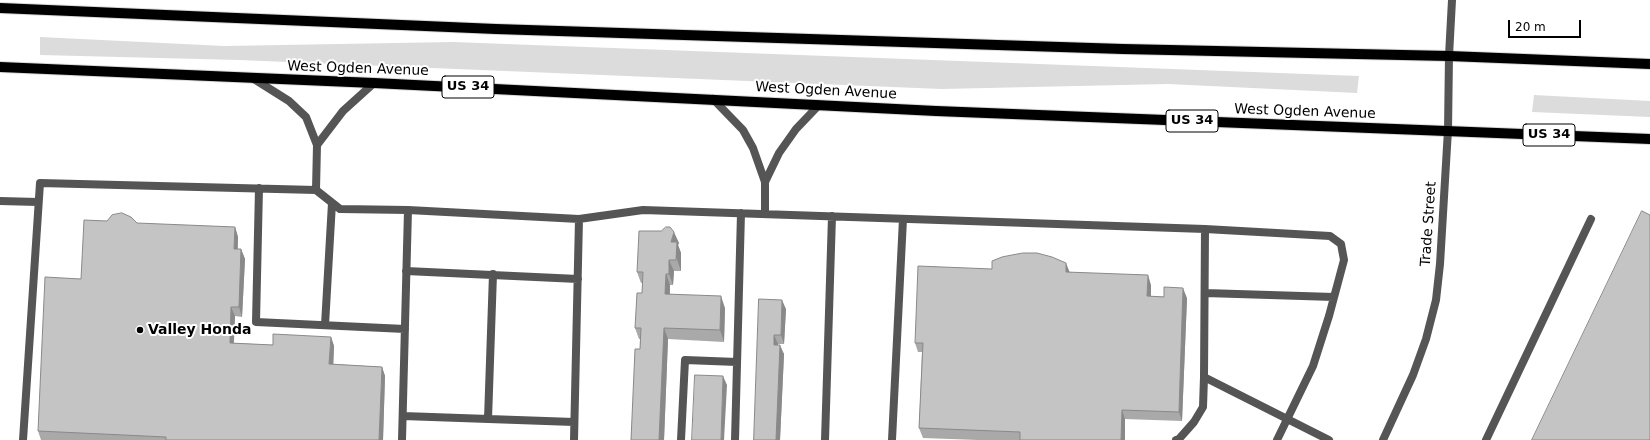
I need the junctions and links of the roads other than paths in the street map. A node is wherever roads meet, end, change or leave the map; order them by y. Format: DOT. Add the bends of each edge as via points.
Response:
graph roads {
  1 [pos="1452,0"];
  2 [pos="0,8"];
  3 [pos="1449,56"];
  4 [pos="1650,64"];
  5 [pos="0,67"];
  6 [pos="254,79"];
  7 [pos="374,83"];
  8 [pos="713,99"];
  9 [pos="819,105"];
  10 [pos="1448,130"];
  11 [pos="1650,139"];
  12 [pos="317,144"];
  13 [pos="765,182"];
  14 [pos="259,188"];
  15 [pos="316,190"];
  16 [pos="0,201"];
  17 [pos="38,202"];
  18 [pos="332,203"];
  19 [pos="408,210"];
  20 [pos="741,213"];
  21 [pos="765,214"];
  22 [pos="832,216"];
  23 [pos="580,218"];
  24 [pos="902,219"];
  25 [pos="1592,219"];
  26 [pos="1205,229"];
  27 [pos="406,271"];
  28 [pos="494,274"];
  29 [pos="578,278"];
  30 [pos="1205,293"];
  31 [pos="1334,298"];
  32 [pos="325,325"];
  33 [pos="405,329"];
  34 [pos="737,362"];
  35 [pos="1204,377"];
  36 [pos="403,416"];
  37 [pos="1287,418"];
  38 [pos="488,419"];
  39 [pos="574,422"];
  40 [pos="23,440"];
  41 [pos="402,440"];
  42 [pos="574,440"];
  43 [pos="681,440"];
  44 [pos="735,440"];
  45 [pos="824,440"];
  46 [pos="892,440"];
  47 [pos="1176,440"];
  48 [pos="1277,440"];
  49 [pos="1329,440"];
  50 [pos="1383,440"];
  51 [pos="1486,440"];
  1 -- 3 [label="street, Trade Street"];
  2 -- 3 [label="main road" via="488,29 1115,49"];
  3 -- 4 [label="main road"];
  3 -- 10 [label="street, Trade Street"];
  5 -- 6 [label="main road, West Ogden Avenue / US 34"];
  6 -- 7 [label="main road, West Ogden Avenue / US 34"];
  6 -- 12 [label="street" via="289,101 306,117"];
  7 -- 8 [label="main road, West Ogden Avenue / US 34"];
  7 -- 12 [label="street" via="343,111"];
  8 -- 9 [label="main road, West Ogden Avenue / US 34"];
  8 -- 13 [label="street" via="743,130 753,148"];
  9 -- 10 [label="main road, West Ogden Avenue / US 34"];
  9 -- 13 [label="street" via="796,129 779,153"];
  10 -- 11 [label="main road, West Ogden Avenue / US 34"];
  10 -- 50 [label="street, Trade Street" via="1436,300 1413,375"];
  12 -- 15 [label="street"];
  13 -- 21 [label="street"];
  14 -- 15 [label="street"];
  14 -- 17 [label="street" via="40,183"];
  14 -- 32 [label="street" via="256,322"];
  15 -- 18 [label="street"];
  16 -- 17 [label="street"];
  17 -- 40 [label="street"];
  18 -- 19 [label="street" via="340,209"];
  18 -- 32 [label="street"];
  19 -- 23 [label="street"];
  19 -- 27 [label="street"];
  20 -- 21 [label="street"];
  20 -- 23 [label="street" via="643,210"];
  20 -- 34 [label="street"];
  21 -- 22 [label="street"];
  22 -- 24 [label="street"];
  22 -- 45 [label="street"];
  23 -- 29 [label="street"];
  24 -- 26 [label="street"];
  24 -- 46 [label="street"];
  25 -- 51 [label="street"];
  26 -- 30 [label="street"];
  26 -- 31 [label="street" via="1330,236 1341,244 1344,260"];
  27 -- 28 [label="street"];
  27 -- 33 [label="street"];
  28 -- 29 [label="street"];
  28 -- 38 [label="street"];
  29 -- 39 [label="street"];
  30 -- 31 [label="street"];
  30 -- 35 [label="street"];
  31 -- 37 [label="street" via="1313,366"];
  32 -- 33 [label="street"];
  33 -- 36 [label="street"];
  34 -- 43 [label="street" via="685,360"];
  34 -- 44 [label="street"];
  35 -- 37 [label="street"];
  35 -- 47 [label="street" via="1203,407 1194,422"];
  36 -- 38 [label="street"];
  36 -- 41 [label="street"];
  37 -- 48 [label="street"];
  37 -- 49 [label="street"];
  38 -- 39 [label="street"];
  39 -- 42 [label="street"];
}
